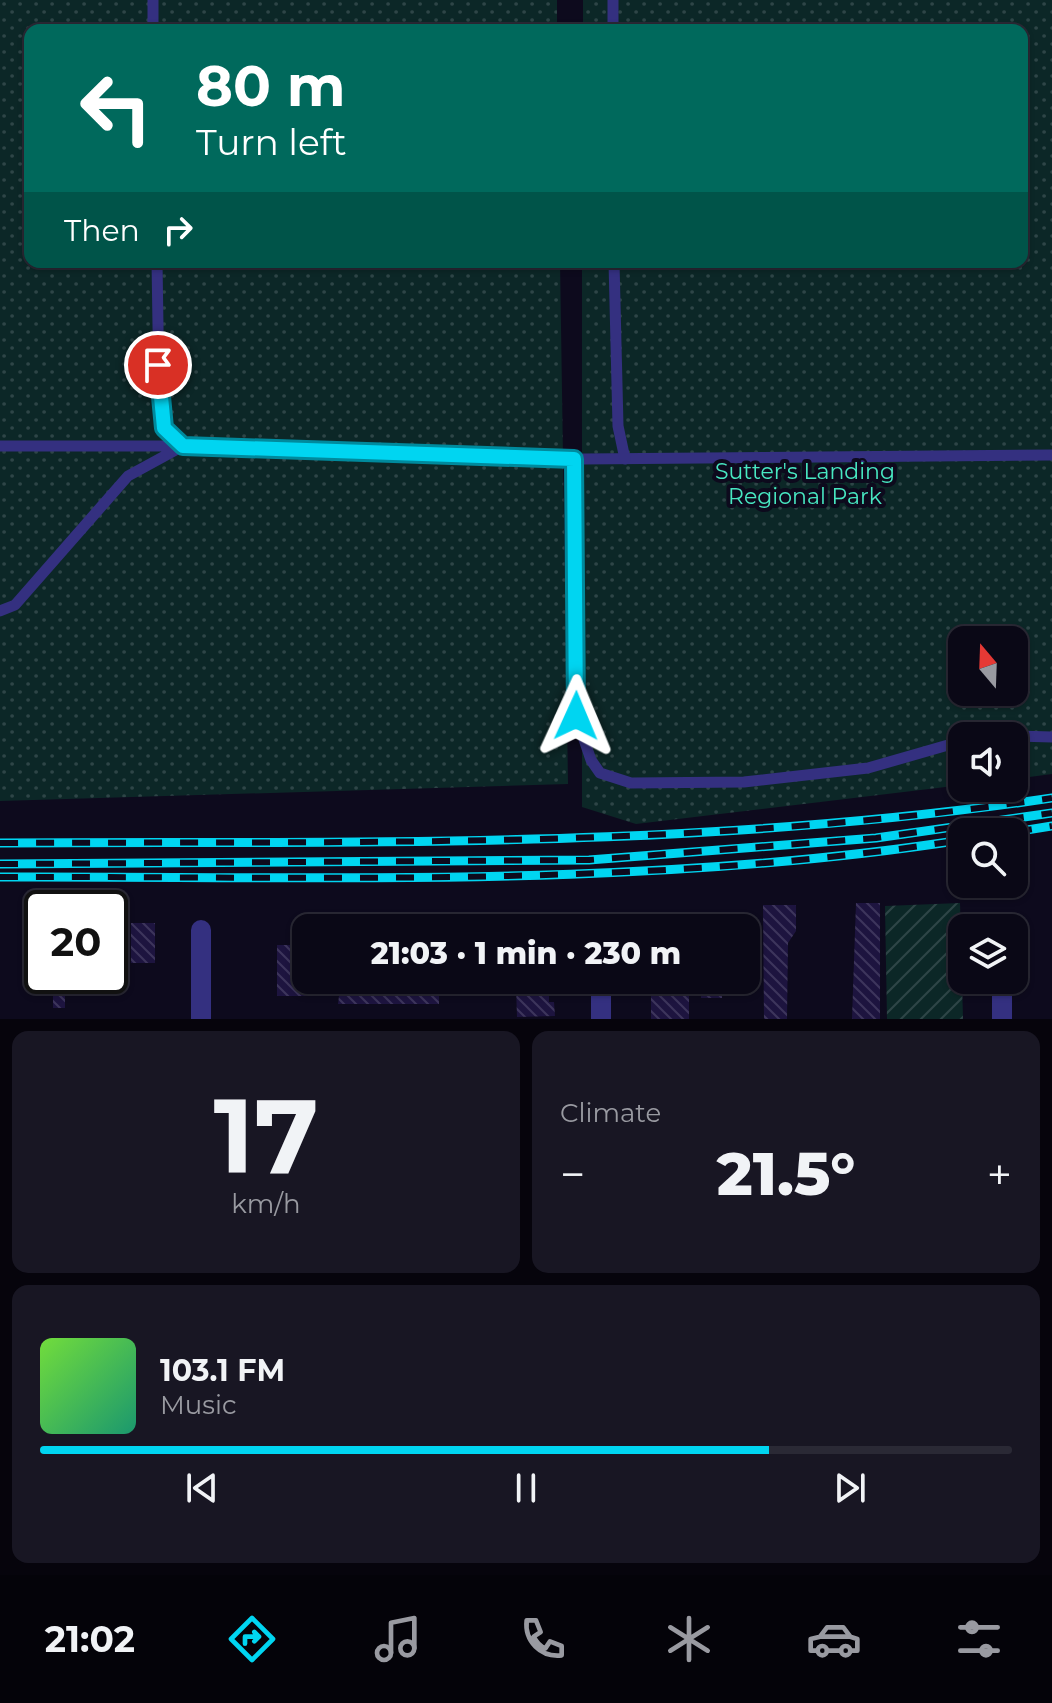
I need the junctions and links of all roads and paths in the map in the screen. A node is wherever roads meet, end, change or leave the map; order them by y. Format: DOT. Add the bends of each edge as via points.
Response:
graph roads {
  1 [pos="153,0"];
  2 [pos="613,0"];
  3 [pos="153,24"];
  4 [pos="613,24"];
  5 [pos="157,268"];
  6 [pos="614,268"];
  7 [pos="0,446"];
  8 [pos="183,446"];
  9 [pos="1052,455"];
  10 [pos="574,459"];
  11 [pos="625,459"];
  12 [pos="0,611"];
  13 [pos="1028,736"];
  14 [pos="1052,737"];
  15 [pos="948,745"];
  16 [pos="201,930"];
  17 [pos="601,994"];
  18 [pos="1002,994"];
  19 [pos="201,1019"];
  20 [pos="601,1019"];
  21 [pos="1002,1019"];
  1 -- 3 [label="lane"];
  2 -- 4 [label="lane"];
  5 -- 8 [label="lane" via="160,403 164,428"];
  6 -- 11 [label="lane" via="618,426"];
  7 -- 8 [label="lane"];
  8 -- 10 [label="lane"];
  8 -- 12 [label="lane" via="128,476 15,605"];
  9 -- 11 [label="lane"];
  10 -- 11 [label="lane"];
  10 -- 15 [label="lane" via="576,716 600,773 631,783 744,782 868,768"];
  13 -- 14 [label="lane"];
  16 -- 19 [label="street"];
  17 -- 20 [label="street"];
  18 -- 21 [label="street"];
}
